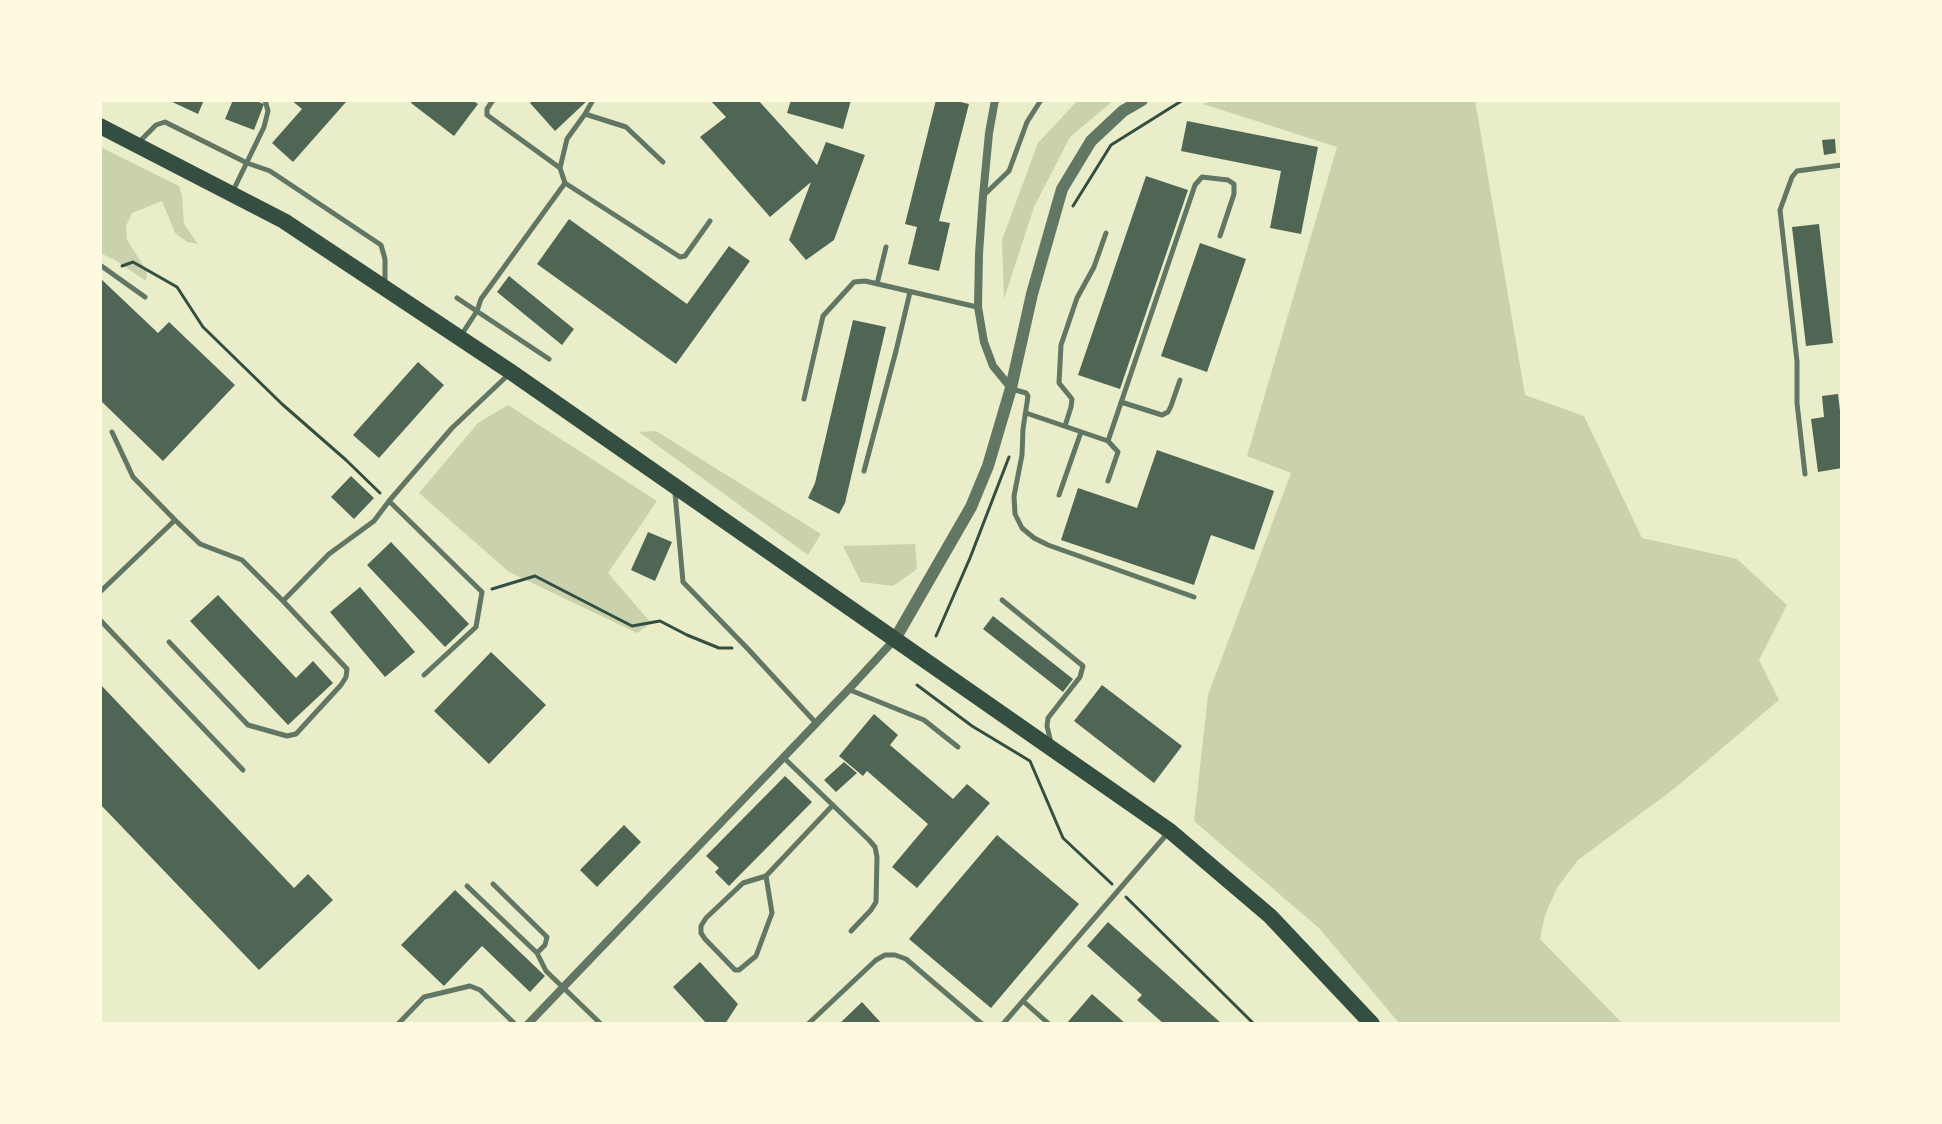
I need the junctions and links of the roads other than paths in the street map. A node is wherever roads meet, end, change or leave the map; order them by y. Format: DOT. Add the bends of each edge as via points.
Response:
graph roads {
  1 [pos="265,100"];
  2 [pos="493,100"];
  3 [pos="593,100"];
  4 [pos="995,100"];
  5 [pos="1041,100"];
  6 [pos="1142,100"];
  7 [pos="585,114"];
  8 [pos="100,126"];
  9 [pos="136,144"];
  10 [pos="663,162"];
  11 [pos="247,163"];
  12 [pos="1842,165"];
  13 [pos="560,168"];
  14 [pos="565,183"];
  15 [pos="232,194"];
  16 [pos="983,196"];
  17 [pos="710,221"];
  18 [pos="1106,233"];
  19 [pos="1220,236"];
  20 [pos="886,247"];
  21 [pos="100,265"];
  22 [pos="877,284"];
  23 [pos="385,288"];
  24 [pos="910,292"];
  25 [pos="145,297"];
  26 [pos="457,298"];
  27 [pos="978,307"];
  28 [pos="477,311"];
  29 [pos="459,337"];
  30 [pos="549,359"];
  31 [pos="511,372"];
  32 [pos="1180,380"];
  33 [pos="1011,388"];
  34 [pos="804,399"];
  35 [pos="1121,402"];
  36 [pos="1026,413"];
  37 [pos="1065,426"];
  38 [pos="112,432"];
  39 [pos="1081,432"];
  40 [pos="1108,441"];
  41 [pos="864,471"];
  42 [pos="1805,474"];
  43 [pos="1108,481"];
  44 [pos="674,485"];
  45 [pos="1059,495"];
  46 [pos="389,501"];
  47 [pos="175,520"];
  48 [pos="100,592"];
  49 [pos="1194,597"];
  50 [pos="1002,600"];
  51 [pos="283,601"];
  52 [pos="100,620"];
  53 [pos="895,639"];
  54 [pos="169,642"];
  55 [pos="424,675"];
  56 [pos="849,689"];
  57 [pos="816,723"];
  58 [pos="958,747"];
  59 [pos="1052,748"];
  60 [pos="783,757"];
  61 [pos="243,770"];
  62 [pos="833,805"];
  63 [pos="1170,831"];
  64 [pos="766,876"];
  65 [pos="493,884"];
  66 [pos="467,886"];
  67 [pos="851,931"];
  68 [pos="537,953"];
  69 [pos="563,988"];
  70 [pos="1023,1001"];
  71 [pos="398,1024"];
  72 [pos="515,1024"];
  73 [pos="528,1024"];
  74 [pos="601,1024"];
  75 [pos="808,1024"];
  76 [pos="982,1024"];
  77 [pos="1003,1024"];
  78 [pos="1049,1024"];
  79 [pos="1372,1024"];
  1 -- 11 [label="lane" via="267,120"];
  2 -- 13 [label="lane" via="487,115"];
  3 -- 7 [label="lane"];
  4 -- 16 [label="street"];
  5 -- 16 [label="lane" via="1009,171"];
  6 -- 33 [label="street" via="1091,141 1062,189"];
  7 -- 10 [label="lane" via="626,127"];
  7 -- 13 [label="lane" via="567,139"];
  8 -- 9 [label="main road"];
  9 -- 11 [label="lane" via="165,122"];
  9 -- 15 [label="main road"];
  11 -- 15 [label="lane"];
  11 -- 23 [label="lane" via="270,171 381,245"];
  12 -- 42 [label="lane" via="1797,171 1780,210"];
  13 -- 14 [label="lane"];
  14 -- 17 [label="lane" via="680,257"];
  14 -- 28 [label="lane"];
  15 -- 23 [label="main road" via="284,221"];
  16 -- 27 [label="street"];
  18 -- 37 [label="lane" via="1061,345 1059,383 1072,399"];
  19 -- 35 [label="lane" via="1234,184 1202,177"];
  20 -- 22 [label="lane"];
  21 -- 25 [label="lane"];
  22 -- 24 [label="lane"];
  22 -- 34 [label="lane" via="854,282 823,316"];
  23 -- 29 [label="main road"];
  24 -- 27 [label="lane"];
  24 -- 41 [label="lane"];
  26 -- 28 [label="lane"];
  27 -- 33 [label="street" via="993,366"];
  28 -- 29 [label="lane"];
  28 -- 30 [label="lane"];
  29 -- 31 [label="main road"];
  31 -- 44 [label="main road"];
  31 -- 46 [label="lane" via="452,428"];
  32 -- 35 [label="lane" via="1162,415"];
  33 -- 36 [label="lane" via="1028,396"];
  33 -- 53 [label="street" via="971,507"];
  35 -- 40 [label="lane"];
  36 -- 37 [label="lane"];
  36 -- 49 [label="lane" via="1014,496 1022,528 1048,545"];
  37 -- 39 [label="lane"];
  38 -- 47 [label="lane" via="133,477"];
  39 -- 40 [label="lane"];
  39 -- 45 [label="lane"];
  40 -- 43 [label="lane" via="1118,452"];
  44 -- 53 [label="main road"];
  44 -- 57 [label="lane" via="683,582"];
  46 -- 51 [label="lane" via="374,521 329,554"];
  46 -- 55 [label="lane" via="482,592 476,627"];
  47 -- 48 [label="lane"];
  47 -- 51 [label="lane" via="200,544 242,560"];
  50 -- 59 [label="lane" via="1083,666 1048,718"];
  51 -- 54 [label="lane" via="347,669 341,685 296,734 248,725"];
  52 -- 61 [label="lane"];
  53 -- 56 [label="street"];
  53 -- 59 [label="main road"];
  56 -- 57 [label="street"];
  56 -- 58 [label="lane" via="924,720"];
  57 -- 60 [label="street"];
  59 -- 63 [label="main road"];
  60 -- 62 [label="lane"];
  60 -- 69 [label="street"];
  62 -- 64 [label="lane"];
  62 -- 67 [label="lane" via="875,847 877,857 876,902"];
  63 -- 70 [label="lane"];
  63 -- 79 [label="main road" via="1270,916"];
  64 -- 64 [label="lane" via="743,883 701,926 705,939 735,970 756,956 772,913"];
  65 -- 68 [label="lane" via="547,937"];
  66 -- 68 [label="lane"];
  68 -- 69 [label="lane"];
  69 -- 73 [label="street"];
  69 -- 74 [label="lane"];
  70 -- 77 [label="lane"];
  70 -- 78 [label="lane"];
  71 -- 72 [label="lane" via="424,997 470,986"];
  75 -- 76 [label="lane" via="885,955 906,959"];
}
